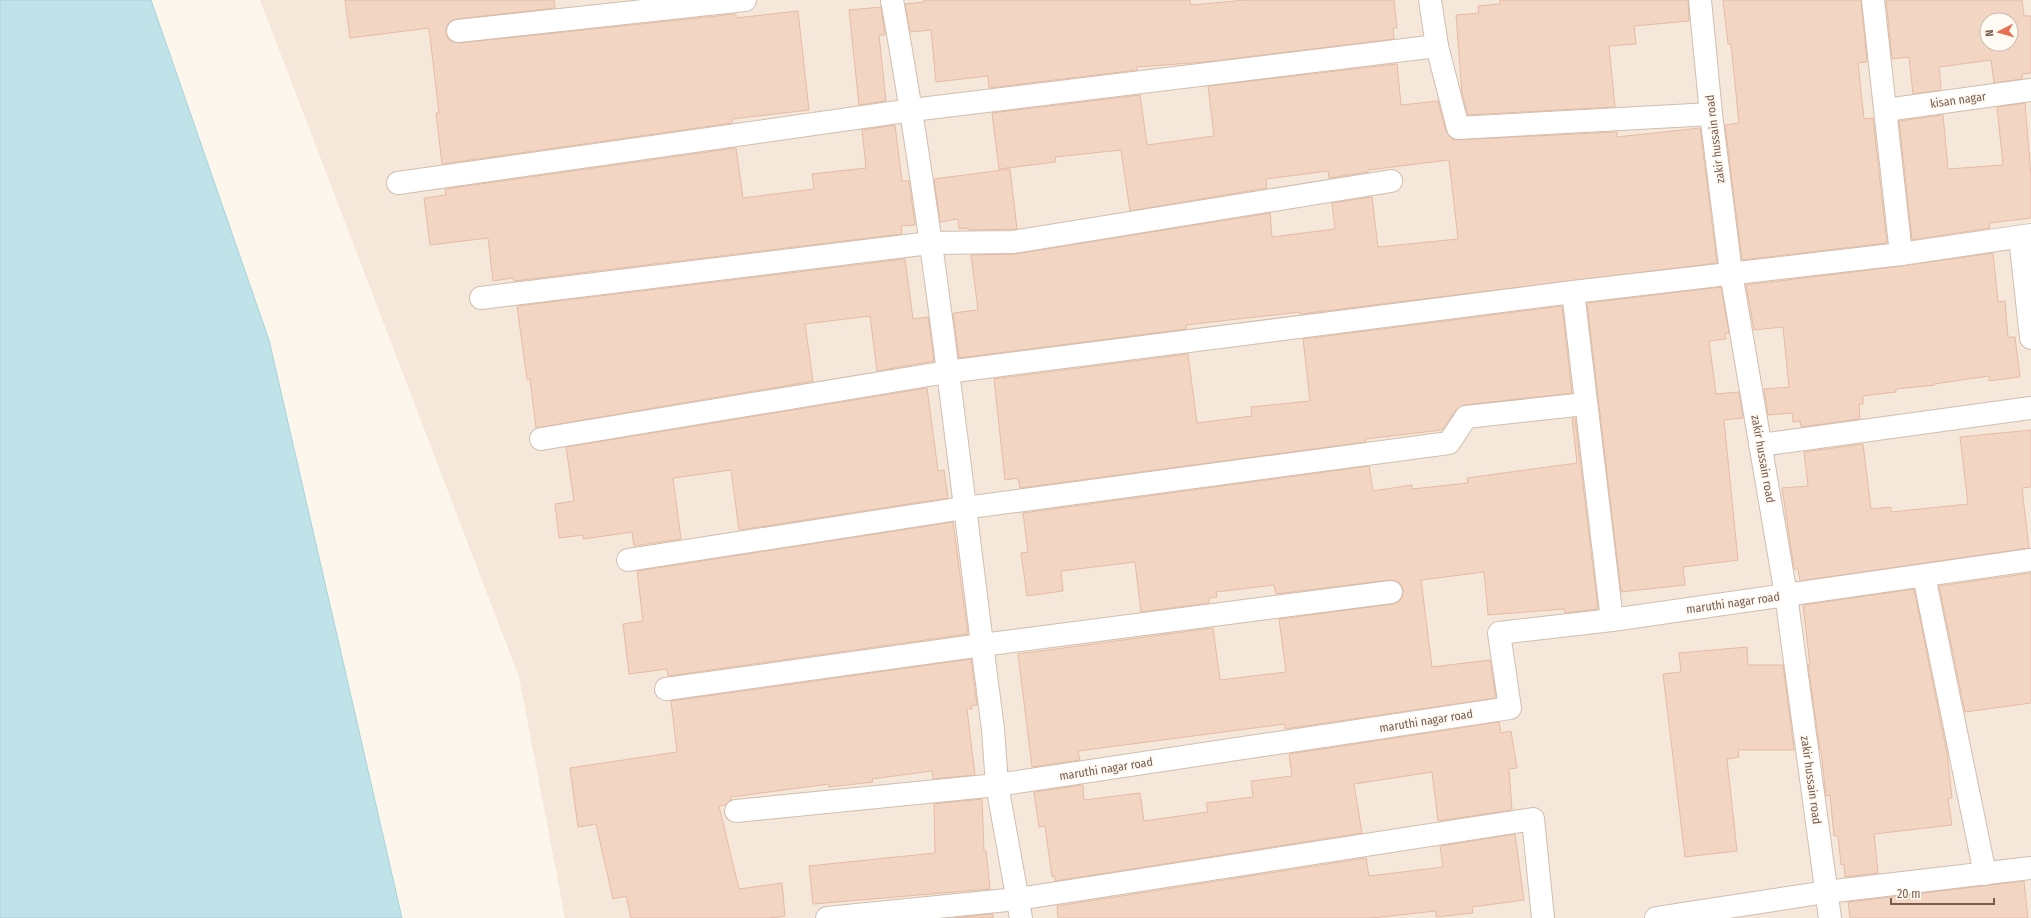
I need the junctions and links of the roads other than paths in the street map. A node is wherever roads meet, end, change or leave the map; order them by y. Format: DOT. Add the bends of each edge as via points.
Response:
graph roads {
  1 [pos="745,0"];
  2 [pos="892,0"];
  3 [pos="1430,0"];
  4 [pos="1700,0"];
  5 [pos="1873,0"];
  6 [pos="458,31"];
  7 [pos="1437,46"];
  8 [pos="2031,90"];
  9 [pos="912,110"];
  10 [pos="1886,110"];
  11 [pos="1711,114"];
  12 [pos="1390,181"];
  13 [pos="398,183"];
  14 [pos="2025,236"];
  15 [pos="930,243"];
  16 [pos="1901,254"];
  17 [pos="1731,273"];
  18 [pos="1573,292"];
  19 [pos="481,298"];
  20 [pos="2031,338"];
  21 [pos="947,372"];
  22 [pos="1585,404"];
  23 [pos="2031,408"];
  24 [pos="541,439"];
  25 [pos="1760,445"];
  26 [pos="964,508"];
  27 [pos="628,560"];
  28 [pos="2031,560"];
  29 [pos="1924,576"];
  30 [pos="1391,592"];
  31 [pos="1786,596"];
  32 [pos="1612,620"];
  33 [pos="982,645"];
  34 [pos="666,689"];
  35 [pos="998,785"];
  36 [pos="736,811"];
  37 [pos="2031,868"];
  38 [pos="1985,874"];
  39 [pos="1826,892"];
  40 [pos="1020,909"];
  41 [pos="827,918"];
  42 [pos="1543,918"];
  43 [pos="1657,918"];
  44 [pos="1830,918"];
  1 -- 6 [label="street"];
  2 -- 9 [label="street"];
  3 -- 7 [label="street"];
  4 -- 11 [label="street, zakir hussain road"];
  5 -- 10 [label="street"];
  7 -- 9 [label="street"];
  7 -- 11 [label="street" via="1458,128"];
  8 -- 10 [label="street, kisan nagar"];
  9 -- 13 [label="street"];
  9 -- 15 [label="street"];
  10 -- 16 [label="street"];
  11 -- 17 [label="street, zakir hussain road"];
  12 -- 15 [label="street" via="1013,242"];
  14 -- 16 [label="street"];
  14 -- 20 [label="street"];
  15 -- 19 [label="street"];
  15 -- 21 [label="street"];
  16 -- 17 [label="street"];
  17 -- 18 [label="street"];
  17 -- 25 [label="street, zakir hussain road"];
  18 -- 21 [label="street"];
  18 -- 22 [label="street"];
  21 -- 24 [label="street"];
  21 -- 26 [label="street"];
  22 -- 26 [label="street" via="1466,417 1449,443"];
  22 -- 32 [label="street"];
  23 -- 25 [label="street"];
  25 -- 31 [label="street, zakir hussain road"];
  26 -- 27 [label="street"];
  26 -- 33 [label="street"];
  28 -- 29 [label="street, maruthi nagar road"];
  29 -- 31 [label="street, maruthi nagar road"];
  29 -- 38 [label="street"];
  30 -- 33 [label="street"];
  31 -- 32 [label="street, maruthi nagar road"];
  31 -- 39 [label="street, zakir hussain road"];
  32 -- 35 [label="street, maruthi nagar road" via="1499,634 1510,708"];
  33 -- 34 [label="street"];
  33 -- 35 [label="street"];
  35 -- 36 [label="street, maruthi nagar road"];
  35 -- 40 [label="street"];
  37 -- 38 [label="street"];
  38 -- 39 [label="street"];
  39 -- 43 [label="street"];
  39 -- 44 [label="street, zakir hussain road"];
  40 -- 41 [label="street"];
  40 -- 42 [label="street" via="1533,819"];
}
